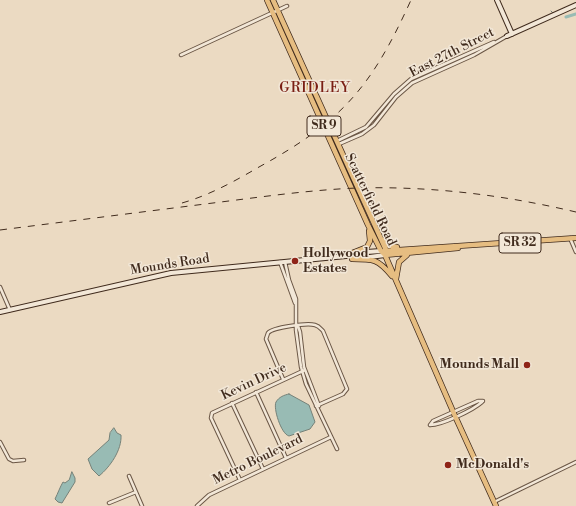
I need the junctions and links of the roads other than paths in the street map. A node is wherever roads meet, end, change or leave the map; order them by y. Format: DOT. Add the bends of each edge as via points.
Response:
graph roads {
  1 [pos="267,0"];
  2 [pos="273,0"];
  3 [pos="497,0"];
  4 [pos="576,5"];
  5 [pos="287,6"];
  6 [pos="278,11"];
  7 [pos="272,13"];
  8 [pos="512,34"];
  9 [pos="507,36"];
  10 [pos="181,55"];
  11 [pos="335,144"];
  12 [pos="368,225"];
  13 [pos="378,234"];
  14 [pos="570,238"];
  15 [pos="576,238"];
  16 [pos="409,251"];
  17 [pos="384,252"];
  18 [pos="576,252"];
  19 [pos="352,256"];
  20 [pos="282,262"];
  21 [pos="396,281"];
  22 [pos="0,287"];
  23 [pos="10,310"];
  24 [pos="0,312"];
  25 [pos="298,326"];
  26 [pos="304,371"];
  27 [pos="283,379"];
  28 [pos="256,392"];
  29 [pos="232,403"];
  30 [pos="318,405"];
  31 [pos="454,414"];
  32 [pos="331,437"];
  33 [pos="0,442"];
  34 [pos="337,449"];
  35 [pos="286,458"];
  36 [pos="24,460"];
  37 [pos="576,462"];
  38 [pos="263,469"];
  39 [pos="129,476"];
  40 [pos="240,480"];
  41 [pos="136,492"];
  42 [pos="109,503"];
  43 [pos="495,504"];
  44 [pos="142,506"];
  45 [pos="197,506"];
  1 -- 7 [label="main road, Scatterfield Road / SR 9"];
  2 -- 6 [label="main road, Scatterfield Road / SR 9"];
  3 -- 8 [label="main road"];
  4 -- 8 [label="main road, East 27th Street"];
  5 -- 6 [label="street"];
  6 -- 7 [label="street"];
  6 -- 11 [label="main road, Scatterfield Road / SR 9"];
  7 -- 10 [label="street"];
  7 -- 11 [label="main road, Scatterfield Road / SR 9"];
  8 -- 9 [label="main road, East 27th Street"];
  9 -- 11 [label="street, East 27th Street" via="474,55 412,83 396,97 369,129"];
  11 -- 12 [label="main road, Scatterfield Road / SR 9"];
  11 -- 13 [label="main road, Scatterfield Road / SR 9"];
  12 -- 17 [label="main road, Scatterfield Road / SR 9"];
  12 -- 19 [label="main road" via="369,245"];
  13 -- 16 [label="main road" via="387,245"];
  13 -- 17 [label="main road, Scatterfield Road / SR 9"];
  14 -- 15 [label="main road, Mounds Road / SR 32"];
  14 -- 16 [label="main road, Mounds Road / SR 32"];
  14 -- 18 [label="street"];
  16 -- 17 [label="main road, Mounds Road / SR 32"];
  16 -- 21 [label="main road" via="400,260"];
  17 -- 19 [label="main road, Mounds Road"];
  17 -- 21 [label="main road, Scatterfield Road / SR 9"];
  19 -- 20 [label="main road, Mounds Road"];
  19 -- 21 [label="main road" via="378,261"];
  20 -- 23 [label="main road, Mounds Road" via="171,274"];
  20 -- 25 [label="street" via="296,306"];
  21 -- 31 [label="main road, Scatterfield Road / SR 9"];
  22 -- 23 [label="street"];
  23 -- 24 [label="main road, Mounds Road"];
  25 -- 26 [label="street" via="298,344"];
  25 -- 27 [label="street" via="272,329 266,335"];
  25 -- 30 [label="street" via="314,325 321,329 346,386 347,390 343,394"];
  26 -- 27 [label="street, Kevin Drive"];
  26 -- 30 [label="street"];
  27 -- 28 [label="street, Kevin Drive"];
  28 -- 29 [label="street, Kevin Drive"];
  28 -- 35 [label="street"];
  29 -- 38 [label="street"];
  29 -- 40 [label="street, Kevin Drive" via="212,413 211,418"];
  30 -- 32 [label="street"];
  31 -- 31 [label="street" via="434,421 430,425 435,425"];
  31 -- 31 [label="street" via="483,401 478,401"];
  31 -- 43 [label="main road, Scatterfield Road / SR 9"];
  32 -- 34 [label="street"];
  32 -- 35 [label="street, Metro Boulevard"];
  33 -- 36 [label="street" via="9,459"];
  35 -- 38 [label="street, Metro Boulevard"];
  37 -- 43 [label="street"];
  38 -- 40 [label="street, Metro Boulevard"];
  39 -- 41 [label="street"];
  40 -- 45 [label="street, Metro Boulevard" via="209,495"];
  41 -- 42 [label="street"];
  41 -- 44 [label="street"];
}
